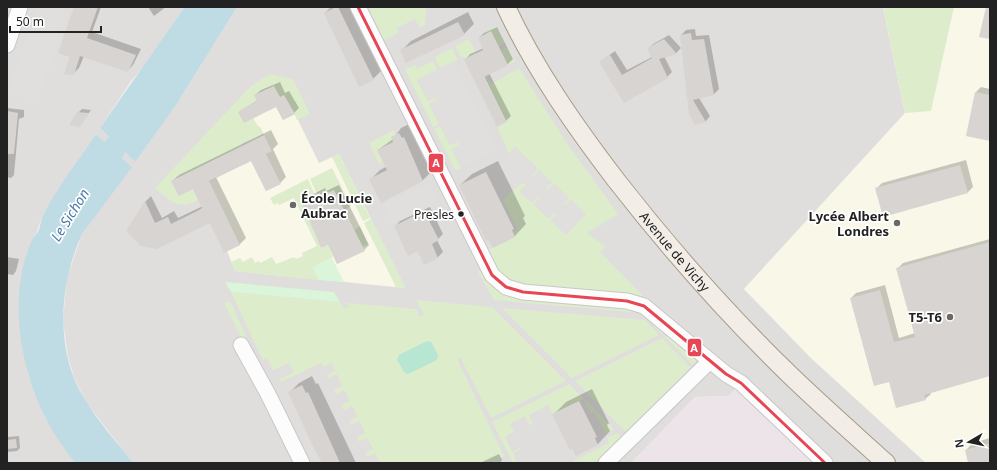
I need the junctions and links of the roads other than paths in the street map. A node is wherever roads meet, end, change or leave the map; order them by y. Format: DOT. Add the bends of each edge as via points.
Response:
graph roads {
  1 [pos="20,7"];
  2 [pos="358,7"];
  3 [pos="506,7"];
  4 [pos="7,45"];
  5 [pos="241,345"];
  6 [pos="710,361"];
  7 [pos="302,463"];
  8 [pos="606,463"];
  9 [pos="825,463"];
  10 [pos="886,463"];
  1 -- 4 [label="street"];
  2 -- 6 [label="street" via="492,275 506,287 523,292 627,301 644,306"];
  3 -- 10 [label="main road, Avenue de Vichy" via="547,83 587,142 641,212 717,300 790,375"];
  5 -- 7 [label="street"];
  6 -- 8 [label="street"];
  6 -- 9 [label="street" via="741,383"];
}
